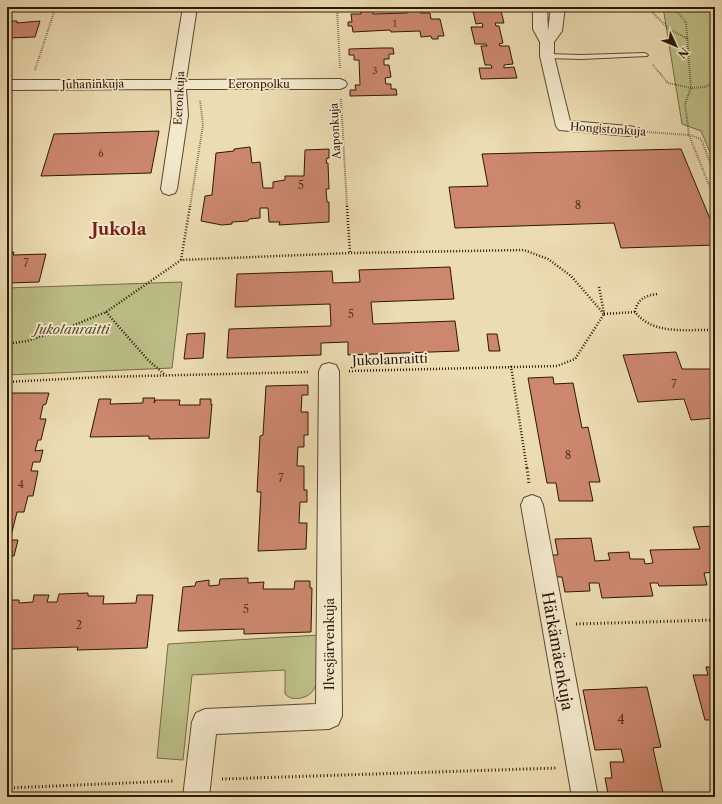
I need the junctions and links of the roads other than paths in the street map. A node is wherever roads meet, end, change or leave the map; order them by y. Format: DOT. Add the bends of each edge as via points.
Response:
graph roads {
  1 [pos="190,7"];
  2 [pos="540,7"];
  3 [pos="558,7"];
  4 [pos="547,49"];
  5 [pos="644,55"];
  6 [pos="178,84"];
  7 [pos="340,84"];
  8 [pos="7,85"];
  9 [pos="628,131"];
  10 [pos="169,189"];
  11 [pos="329,371"];
  12 [pos="532,505"];
  13 [pos="197,788"];
  14 [pos="585,797"];
  1 -- 6 [label="street, Eeronkuja"];
  2 -- 4 [label="street, Hongistonkuja" via="540,29"];
  3 -- 4 [label="street" via="555,32"];
  4 -- 5 [label="lane" via="581,57"];
  4 -- 9 [label="street, Hongistonkuja" via="564,126"];
  6 -- 7 [label="street, Eeronpolku"];
  6 -- 8 [label="street, Juhaninkuja"];
  6 -- 10 [label="street, Eeronkuja" via="180,115"];
  11 -- 13 [label="street, Ilvesjärvenkuja" via="329,716 205,722"];
  12 -- 14 [label="street, Härkämäenkuja"];
}
